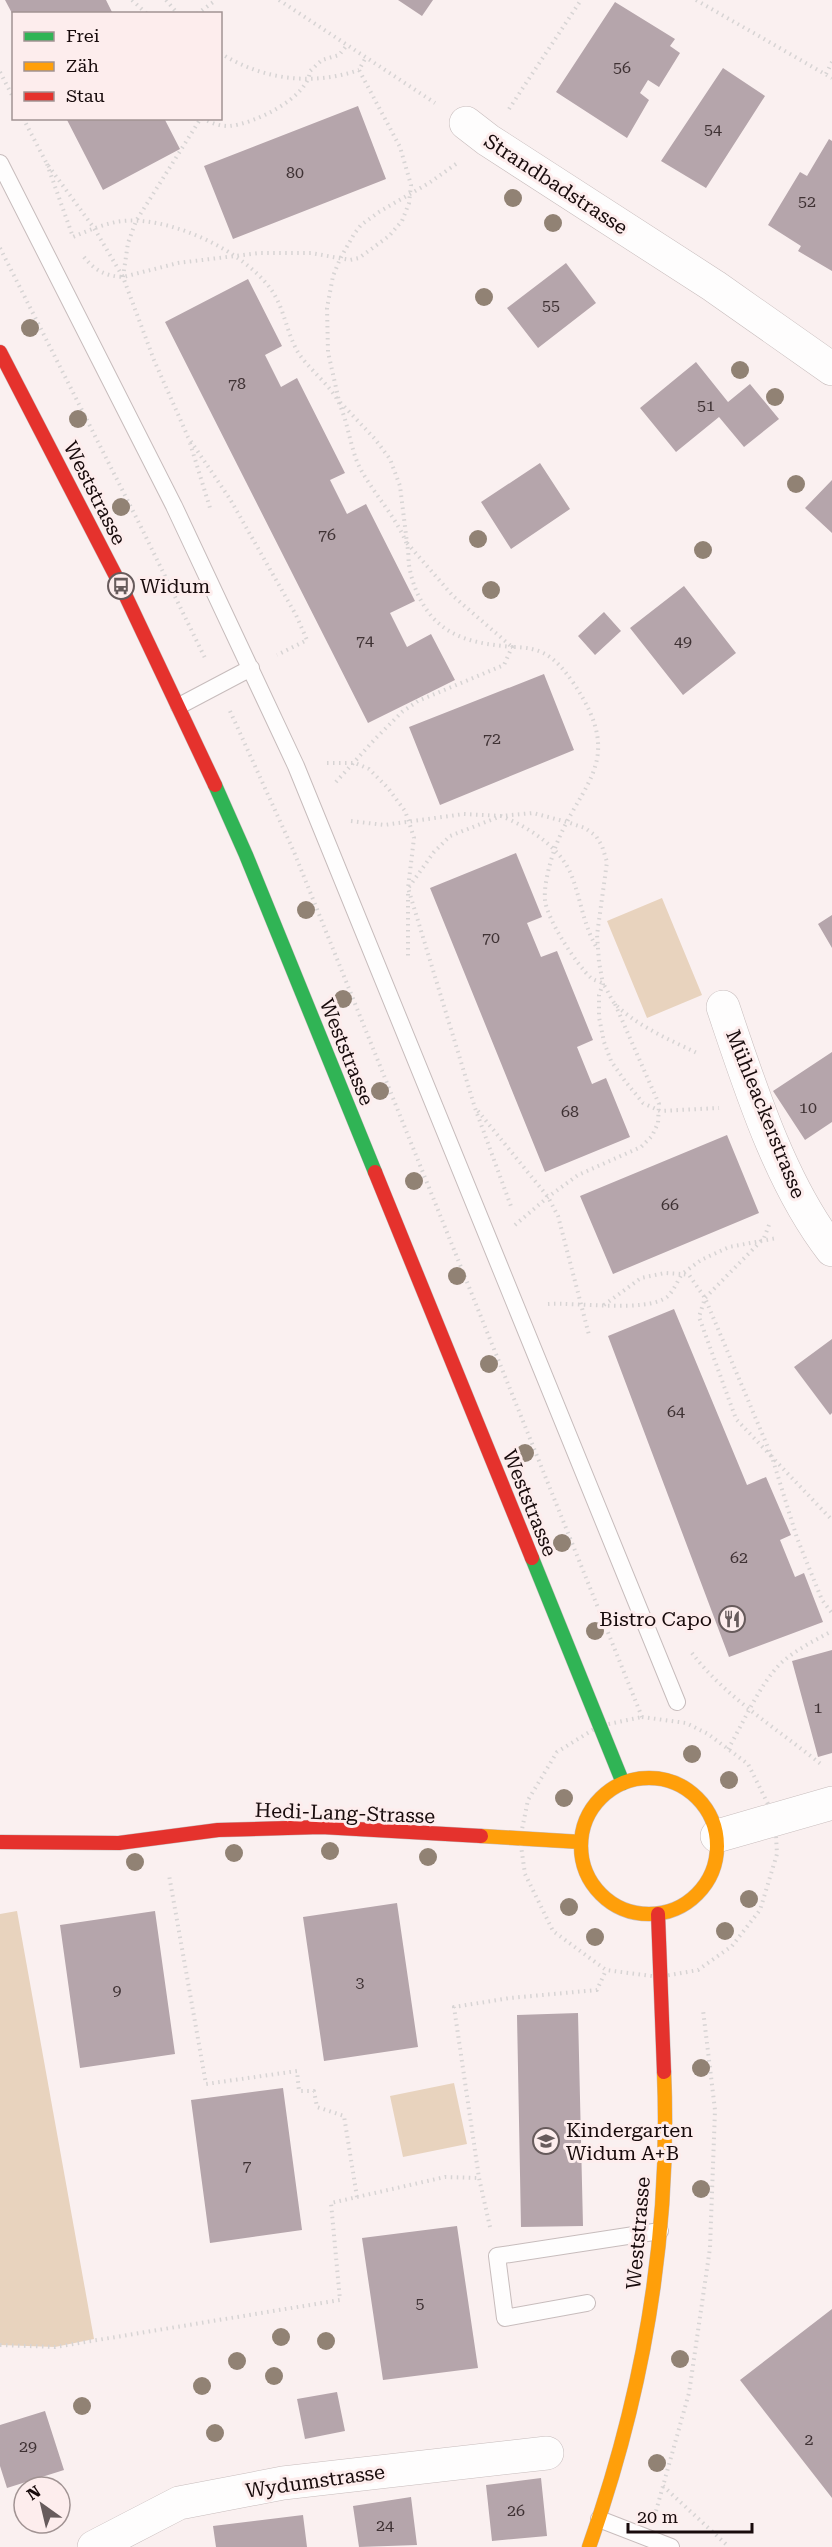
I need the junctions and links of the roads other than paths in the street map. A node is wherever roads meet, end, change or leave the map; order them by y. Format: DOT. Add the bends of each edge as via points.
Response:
graph roads {
  1 [pos="477,132"];
  2 [pos="0,163"];
  3 [pos="0,352"];
  4 [pos="832,369"];
  5 [pos="250,668"];
  6 [pos="179,706"];
  7 [pos="723,1007"];
  8 [pos="826,1243"];
  9 [pos="677,1702"];
  10 [pos="623,1783"];
  11 [pos="832,1803"];
  12 [pos="717,1836"];
  13 [pos="0,1842"];
  14 [pos="581,1842"];
  15 [pos="658,1914"];
  16 [pos="660,2231"];
  17 [pos="587,2302"];
  18 [pos="547,2452"];
  19 [pos="599,2519"];
  20 [pos="94,2547"];
  21 [pos="589,2547"];
  22 [pos="671,2547"];
  1 -- 4 [label="street, Strandbadstrasse" via="714,286"];
  2 -- 5 [label="lane" via="174,506"];
  3 -- 6 [label="street, Weststrasse"];
  5 -- 6 [label="lane"];
  5 -- 9 [label="lane" via="319,820"];
  6 -- 10 [label="street, Weststrasse" via="246,855"];
  7 -- 8 [label="street, Mühleackerstrasse" via="781,1161"];
  10 -- 12 [label="street" via="647,1778 671,1782 693,1794 708,1812"];
  10 -- 14 [label="street" via="602,1796 586,1819"];
  11 -- 12 [label="street"];
  12 -- 15 [label="street" via="715,1863 704,1887 683,1905"];
  13 -- 14 [label="street, Hedi-Lang-Strasse" via="120,1843 218,1830 321,1827"];
  14 -- 15 [label="street" via="583,1866 594,1887 611,1904 634,1913"];
  15 -- 16 [label="street, Weststrasse" via="666,2114"];
  16 -- 17 [label="lane" via="497,2256 505,2318"];
  16 -- 19 [label="street, Weststrasse" via="658,2269 638,2384"];
  18 -- 20 [label="street, Wydumstrasse" via="283,2483 179,2503"];
  19 -- 21 [label="street, Weststrasse"];
  19 -- 22 [label="lane"];
}
